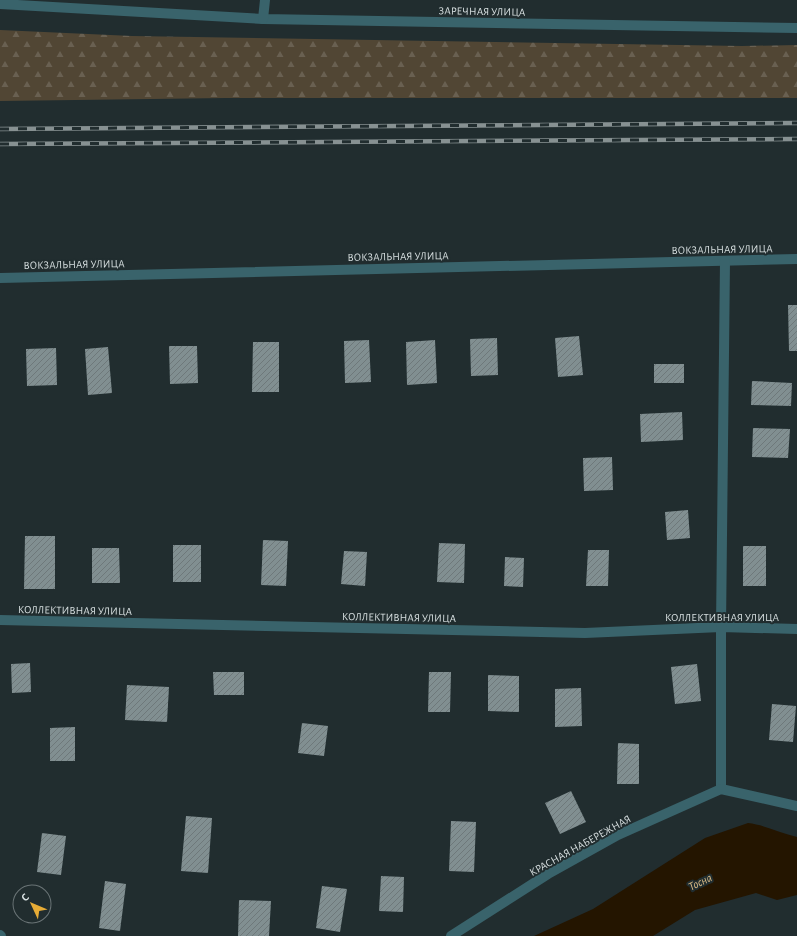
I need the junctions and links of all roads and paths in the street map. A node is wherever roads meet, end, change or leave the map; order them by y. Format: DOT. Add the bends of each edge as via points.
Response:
graph roads {
  1 [pos="265,0"];
  2 [pos="0,4"];
  3 [pos="263,19"];
  4 [pos="797,28"];
  5 [pos="797,259"];
  6 [pos="725,260"];
  7 [pos="0,278"];
  8 [pos="0,620"];
  9 [pos="721,627"];
  10 [pos="797,629"];
  11 [pos="721,789"];
  12 [pos="797,806"];
  13 [pos="451,936"];
  1 -- 3 [label="street"];
  2 -- 3 [label="street, ЗАРЕЧНАЯ УЛИЦА"];
  3 -- 4 [label="street, ЗАРЕЧНАЯ УЛИЦА"];
  5 -- 6 [label="street, ВОКЗАЛЬНАЯ УЛИЦА"];
  6 -- 7 [label="street, ВОКЗАЛЬНАЯ УЛИЦА"];
  6 -- 9 [label="street"];
  8 -- 9 [label="street, КОЛЛЕКТИВНАЯ УЛИЦА" via="585,633"];
  9 -- 10 [label="street, КОЛЛЕКТИВНАЯ УЛИЦА"];
  9 -- 11 [label="street"];
  11 -- 12 [label="street"];
  11 -- 13 [label="street, КРАСНАЯ НАБЕРЕЖНАЯ" via="618,835 548,874"];
}
